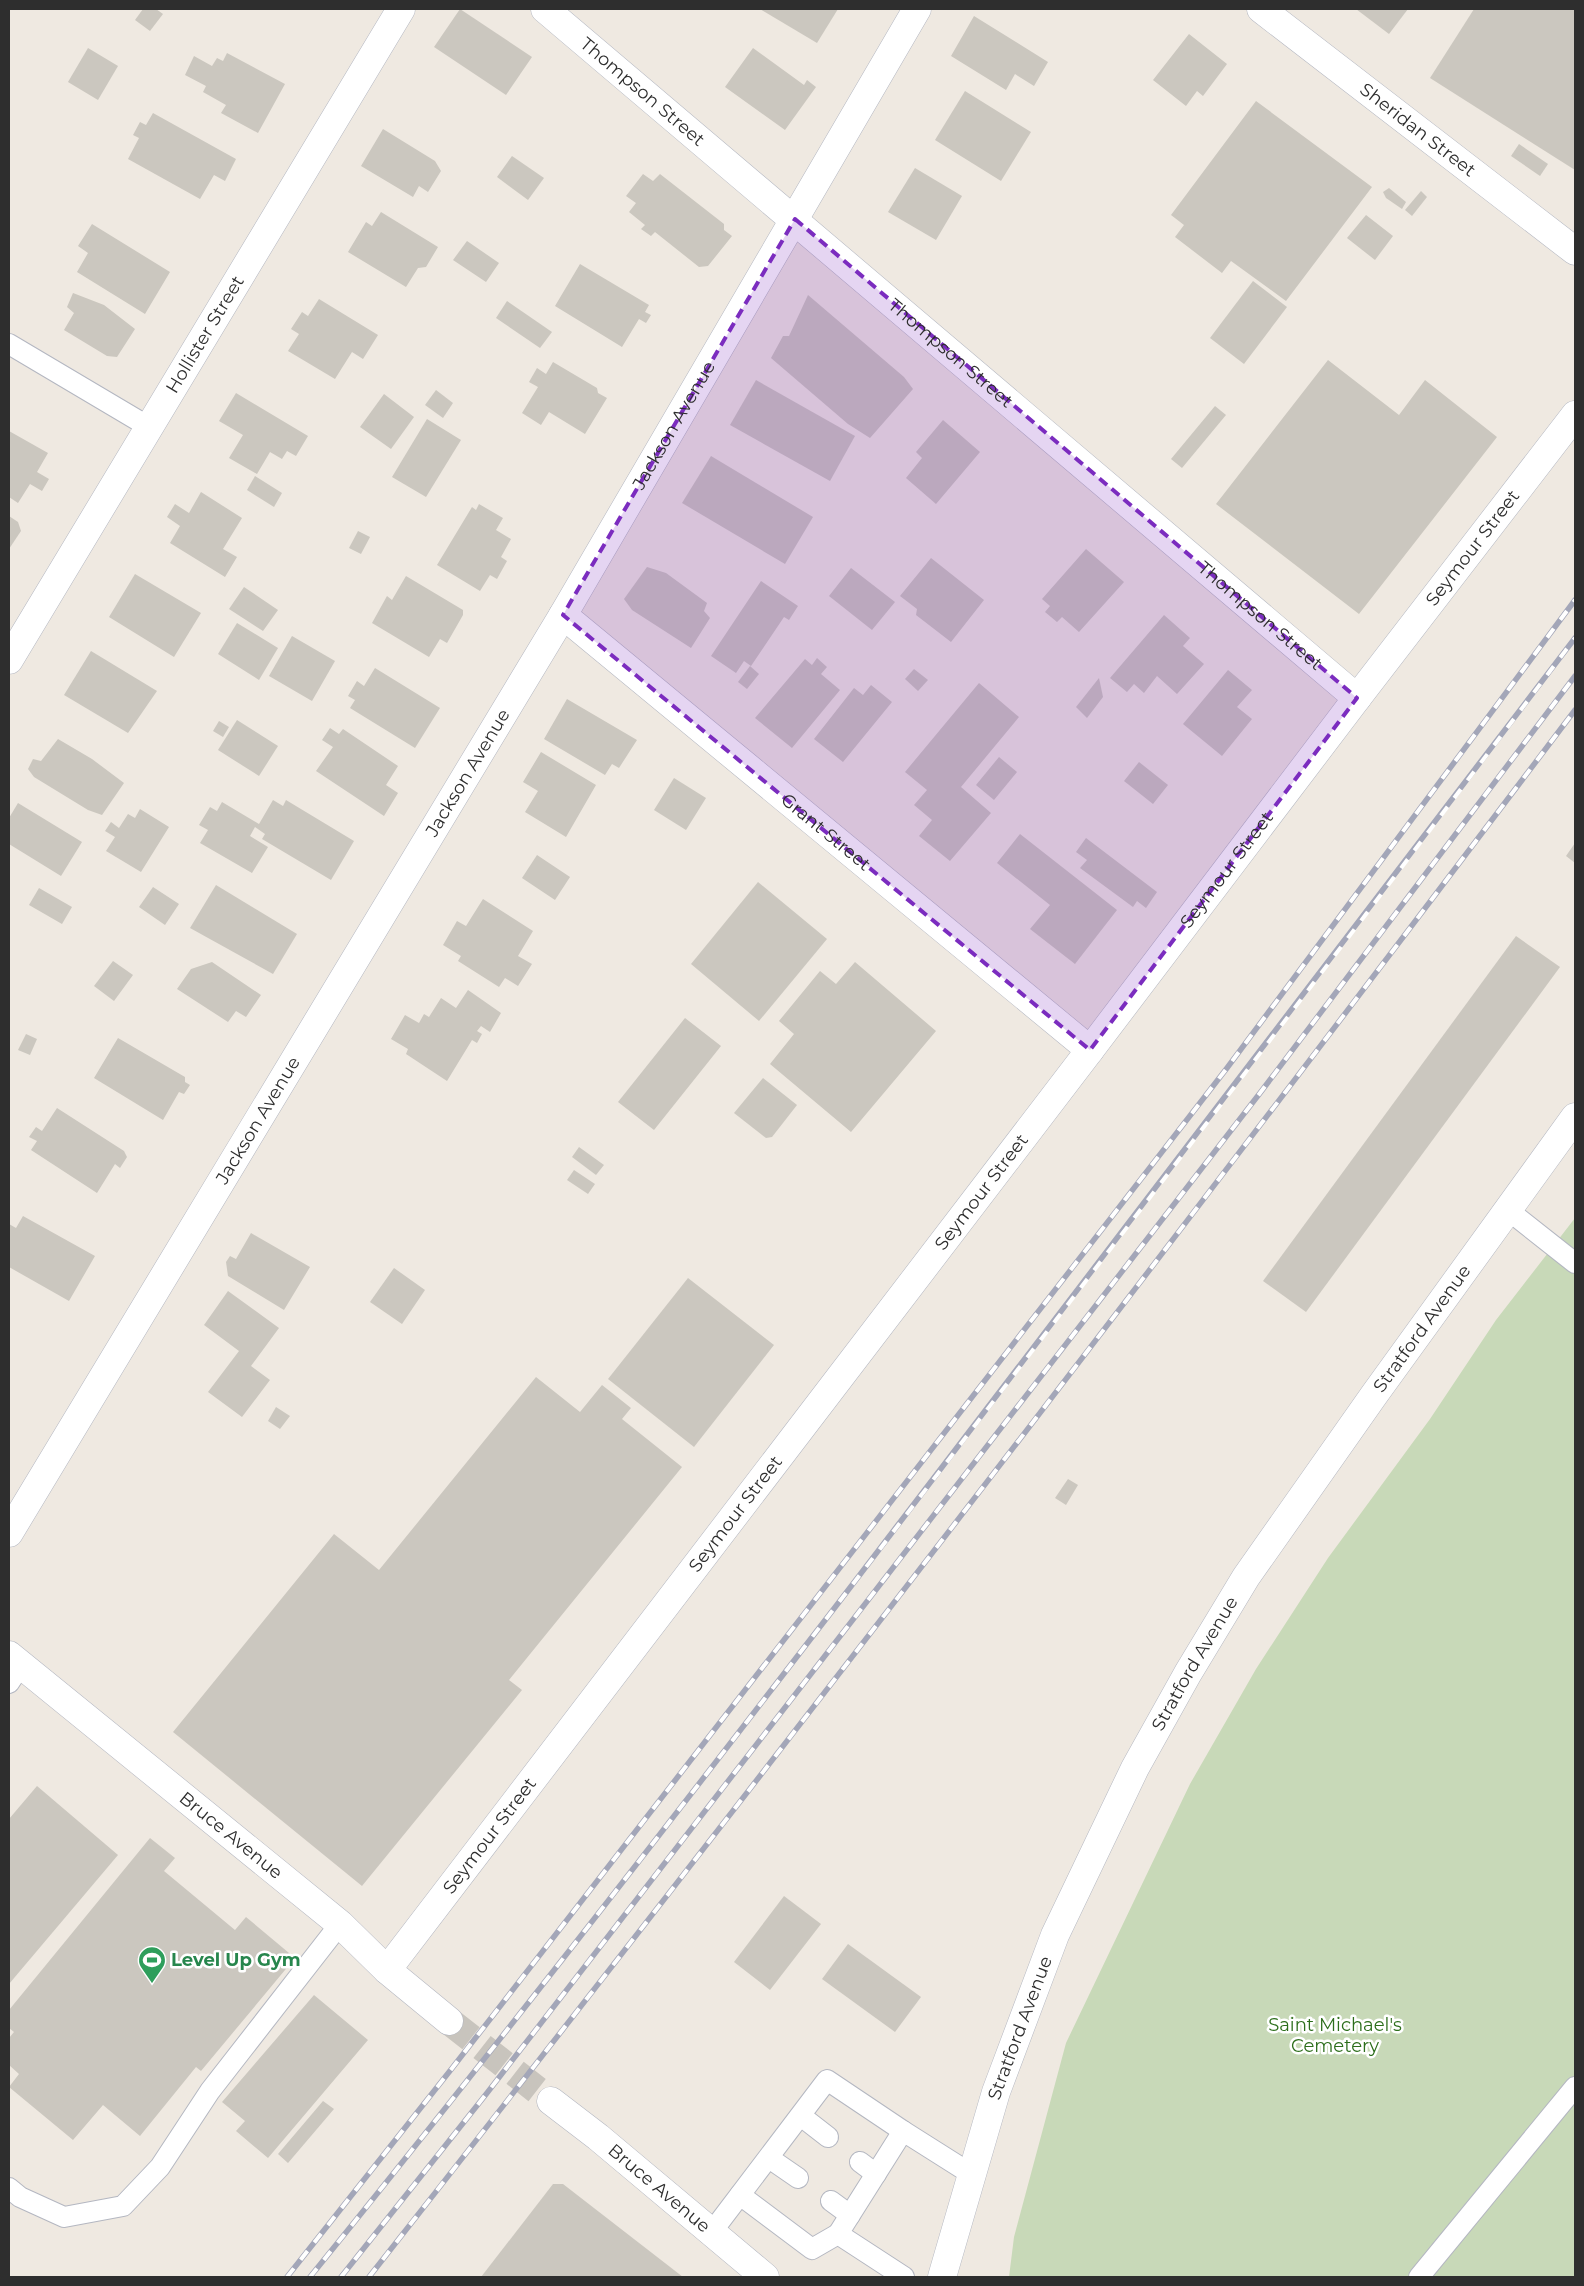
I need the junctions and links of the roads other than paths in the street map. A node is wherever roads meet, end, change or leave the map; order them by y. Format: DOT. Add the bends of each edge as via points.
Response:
graph roads {
  1 [pos="401,9"];
  2 [pos="545,9"];
  3 [pos="918,9"];
  4 [pos="1261,9"];
  5 [pos="795,219"];
  6 [pos="1575,250"];
  7 [pos="9,344"];
  8 [pos="1575,415"];
  9 [pos="149,427"];
  10 [pos="563,615"];
  11 [pos="9,660"];
  12 [pos="1357,698"];
  13 [pos="1090,1050"];
  14 [pos="1575,1117"];
  15 [pos="1508,1210"];
  16 [pos="1575,1263"];
  17 [pos="9,1533"];
  18 [pos="13,1668"];
  19 [pos="340,1924"];
  20 [pos="387,1970"];
  21 [pos="449,2021"];
  22 [pos="1575,2087"];
  23 [pos="551,2101"];
  24 [pos="800,2116"];
  25 [pos="903,2131"];
  26 [pos="828,2137"];
  27 [pos="769,2158"];
  28 [pos="860,2162"];
  29 [pos="876,2174"];
  30 [pos="971,2174"];
  31 [pos="798,2178"];
  32 [pos="9,2188"];
  33 [pos="740,2195"];
  34 [pos="831,2201"];
  35 [pos="850,2215"];
  36 [pos="711,2233"];
  37 [pos="838,2234"];
  38 [pos="765,2277"];
  39 [pos="904,2277"];
  40 [pos="942,2277"];
  41 [pos="1419,2277"];
  1 -- 9 [label="street, Hollister Street"];
  2 -- 5 [label="street, Thompson Street"];
  3 -- 5 [label="street, Jackson Avenue"];
  4 -- 6 [label="street, Sheridan Street"];
  5 -- 10 [label="street, Jackson Avenue"];
  5 -- 12 [label="street, Thompson Street"];
  7 -- 9 [label="lane"];
  8 -- 12 [label="street, Seymour Street"];
  9 -- 11 [label="street, Hollister Street"];
  10 -- 13 [label="street, Grant Street"];
  10 -- 17 [label="street, Jackson Avenue"];
  12 -- 13 [label="street, Seymour Street"];
  13 -- 20 [label="street, Seymour Street"];
  14 -- 15 [label="street, Stratford Avenue"];
  15 -- 16 [label="lane"];
  15 -- 30 [label="street, Stratford Avenue" via="1246,1577 1188,1673 1140,1760 1055,1935 996,2092"];
  18 -- 19 [label="street, Bruce Avenue"];
  19 -- 20 [label="street, Bruce Avenue"];
  19 -- 32 [label="lane" via="210,2091 160,2167 123,2206 64,2217 20,2197"];
  20 -- 21 [label="street, Bruce Avenue"];
  22 -- 41 [label="lane"];
  23 -- 36 [label="street, Bruce Avenue"];
  24 -- 25 [label="lane" via="828,2080"];
  24 -- 26 [label="lane"];
  24 -- 27 [label="lane"];
  25 -- 29 [label="lane"];
  25 -- 30 [label="lane"];
  27 -- 31 [label="lane"];
  27 -- 33 [label="lane"];
  28 -- 29 [label="lane"];
  29 -- 35 [label="lane"];
  30 -- 40 [label="street, Stratford Avenue"];
  33 -- 36 [label="lane"];
  33 -- 37 [label="lane" via="812,2249"];
  34 -- 35 [label="lane"];
  35 -- 37 [label="lane"];
  36 -- 38 [label="street, Bruce Avenue"];
  37 -- 39 [label="lane"];
}
